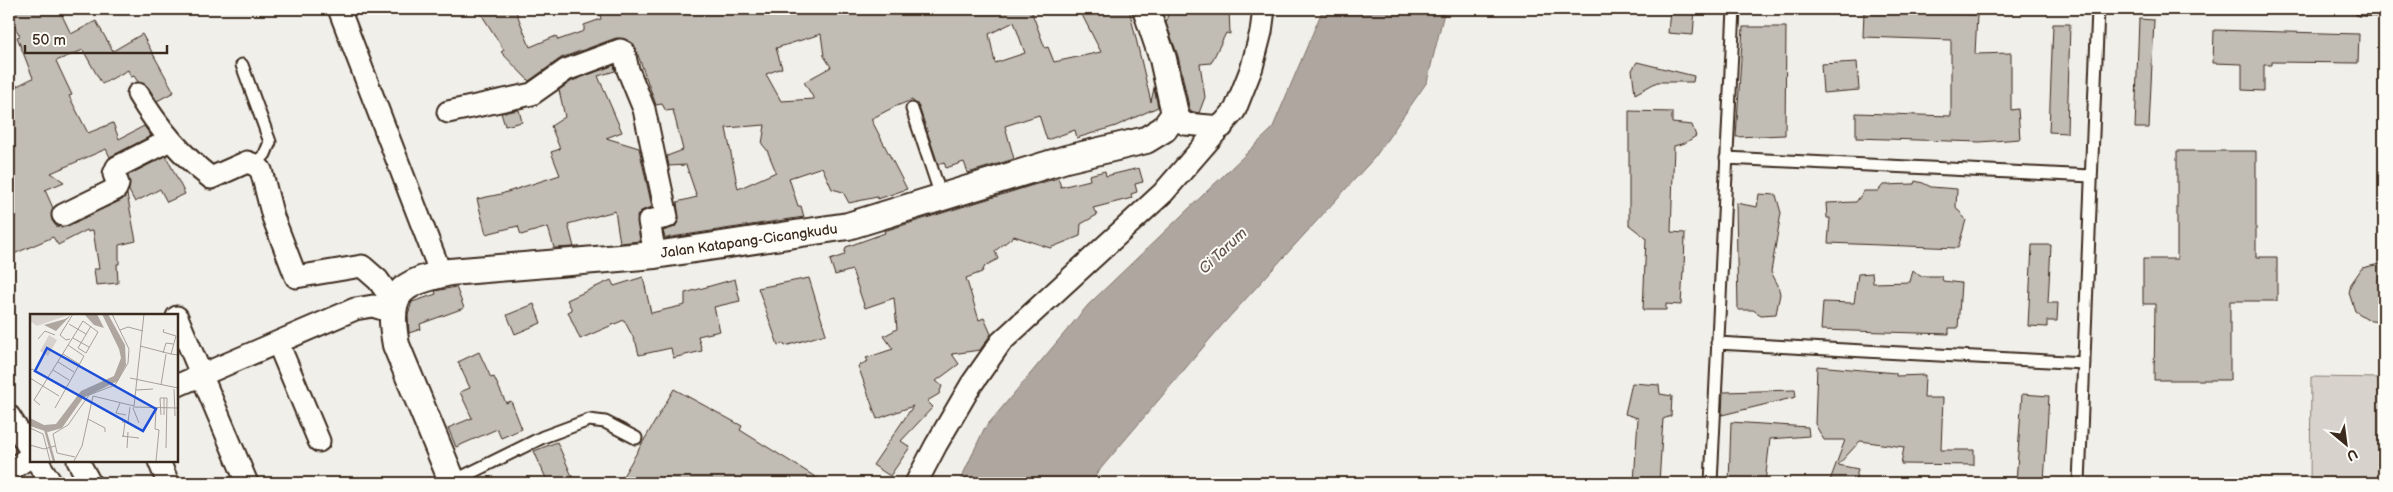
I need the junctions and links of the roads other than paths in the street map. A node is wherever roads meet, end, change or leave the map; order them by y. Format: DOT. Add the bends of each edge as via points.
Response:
graph roads {
  1 [pos="339,9"];
  2 [pos="1146,9"];
  3 [pos="1264,9"];
  4 [pos="1734,9"];
  5 [pos="2098,9"];
  6 [pos="2360,9"];
  7 [pos="2384,10"];
  8 [pos="242,65"];
  9 [pos="138,94"];
  10 [pos="912,109"];
  11 [pos="448,112"];
  12 [pos="1175,114"];
  13 [pos="1222,126"];
  14 [pos="170,140"];
  15 [pos="1726,158"];
  16 [pos="255,165"];
  17 [pos="2091,176"];
  18 [pos="941,196"];
  19 [pos="63,215"];
  20 [pos="655,255"];
  21 [pos="441,274"];
  22 [pos="393,306"];
  23 [pos="178,317"];
  24 [pos="278,343"];
  25 [pos="1716,343"];
  26 [pos="2084,363"];
  27 [pos="201,376"];
  28 [pos="178,385"];
  29 [pos="9,416"];
  30 [pos="636,438"];
  31 [pos="319,442"];
  32 [pos="30,449"];
  33 [pos="30,457"];
  34 [pos="38,462"];
  35 [pos="79,462"];
  36 [pos="159,462"];
  37 [pos="9,471"];
  38 [pos="51,483"];
  39 [pos="90,483"];
  40 [pos="168,483"];
  41 [pos="247,483"];
  42 [pos="453,483"];
  43 [pos="916,483"];
  44 [pos="1711,483"];
  45 [pos="2079,483"];
  1 -- 21 [label="street"];
  2 -- 12 [label="street" via="1164,58"];
  3 -- 13 [label="street" via="1262,32 1252,67 1235,110"];
  4 -- 15 [label="lane"];
  5 -- 17 [label="lane"];
  6 -- 7 [label="lane"];
  8 -- 16 [label="lane" via="270,142 266,154"];
  9 -- 14 [label="street"];
  10 -- 18 [label="lane"];
  11 -- 20 [label="street" via="532,94 566,70 620,50 624,52 644,109 667,217 649,220"];
  12 -- 13 [label="street" via="1185,124"];
  12 -- 18 [label="street, Jalan Katapang-Cicangkudu" via="1164,129 1146,140 1066,159"];
  13 -- 43 [label="street" via="1163,193 1001,342 966,394"];
  14 -- 16 [label="street" via="211,178 247,162"];
  14 -- 19 [label="street" via="117,167 114,174 118,184 116,189"];
  15 -- 17 [label="lane"];
  15 -- 25 [label="lane"];
  16 -- 22 [label="street" via="260,170 296,277 362,266 378,280"];
  17 -- 26 [label="lane"];
  18 -- 20 [label="street, Jalan Katapang-Cicangkudu" via="848,226"];
  20 -- 21 [label="street, Jalan Katapang-Cicangkudu"];
  21 -- 22 [label="street, Jalan Katapang-Cicangkudu" via="406,286"];
  22 -- 24 [label="street" via="355,310"];
  22 -- 42 [label="street" via="396,345"];
  23 -- 27 [label="street"];
  24 -- 27 [label="street"];
  24 -- 31 [label="street"];
  25 -- 26 [label="lane"];
  25 -- 44 [label="lane"];
  26 -- 45 [label="lane"];
  27 -- 28 [label="street"];
  27 -- 41 [label="street"];
  29 -- 32 [label="street"];
  30 -- 42 [label="lane" via="605,422 589,420 543,437"];
  33 -- 37 [label="street"];
  34 -- 38 [label="street"];
  35 -- 39 [label="street"];
  36 -- 40 [label="street"];
}
